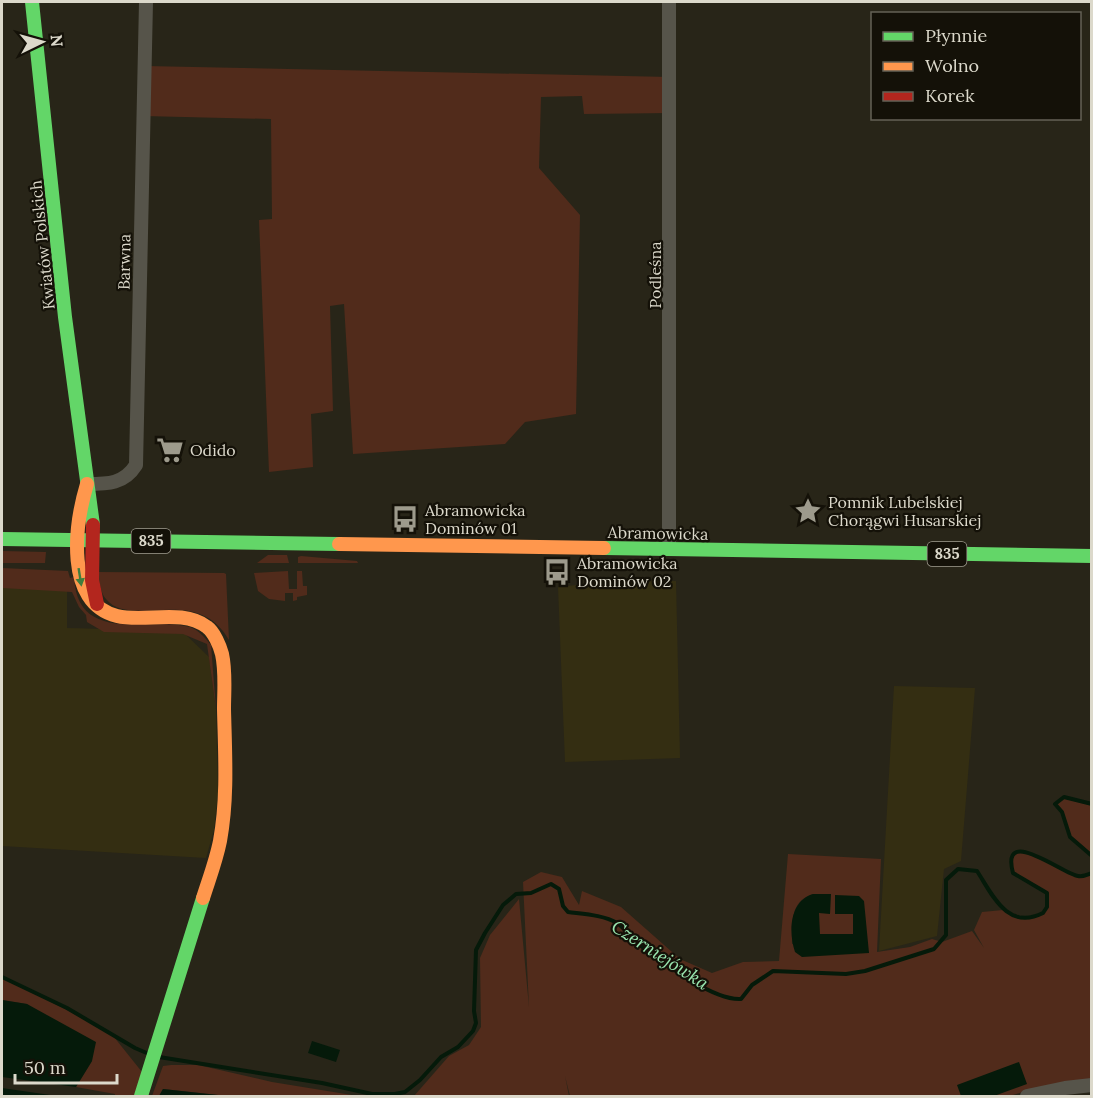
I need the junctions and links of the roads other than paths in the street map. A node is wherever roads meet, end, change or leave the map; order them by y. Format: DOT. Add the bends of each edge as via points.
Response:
graph roads {
  1 [pos="32,2"];
  2 [pos="146,2"];
  3 [pos="669,2"];
  4 [pos="87,484"];
  5 [pos="2,539"];
  6 [pos="78,540"];
  7 [pos="93,541"];
  8 [pos="669,549"];
  9 [pos="1092,556"];
  10 [pos="98,607"];
  11 [pos="1092,1085"];
  12 [pos="1056,1093"];
  13 [pos="141,1096"];
  14 [pos="1028,1096"];
  1 -- 4 [label="street, Kwiatów Polskich"];
  2 -- 4 [label="street, Barwna" via="136,465 129,476 118,482"];
  3 -- 8 [label="street, Podleśna"];
  4 -- 6 [label="street, Kwiatów Polskich" via="79,508"];
  4 -- 7 [label="street, Kwiatów Polskich"];
  5 -- 6 [label="street, 835"];
  6 -- 7 [label="street, 835"];
  6 -- 10 [label="street, Kwiatów Polskich, one-way" via="80,584 86,598"];
  7 -- 8 [label="street, Abramowicka / 835"];
  7 -- 10 [label="street, Kwiatów Polskich" via="93,586"];
  8 -- 9 [label="street, Abramowicka / 835"];
  10 -- 13 [label="street" via="122,617 198,621 214,634 221,652 226,794 219,842"];
  11 -- 12 [label="street"];
  12 -- 14 [label="street"];
}
